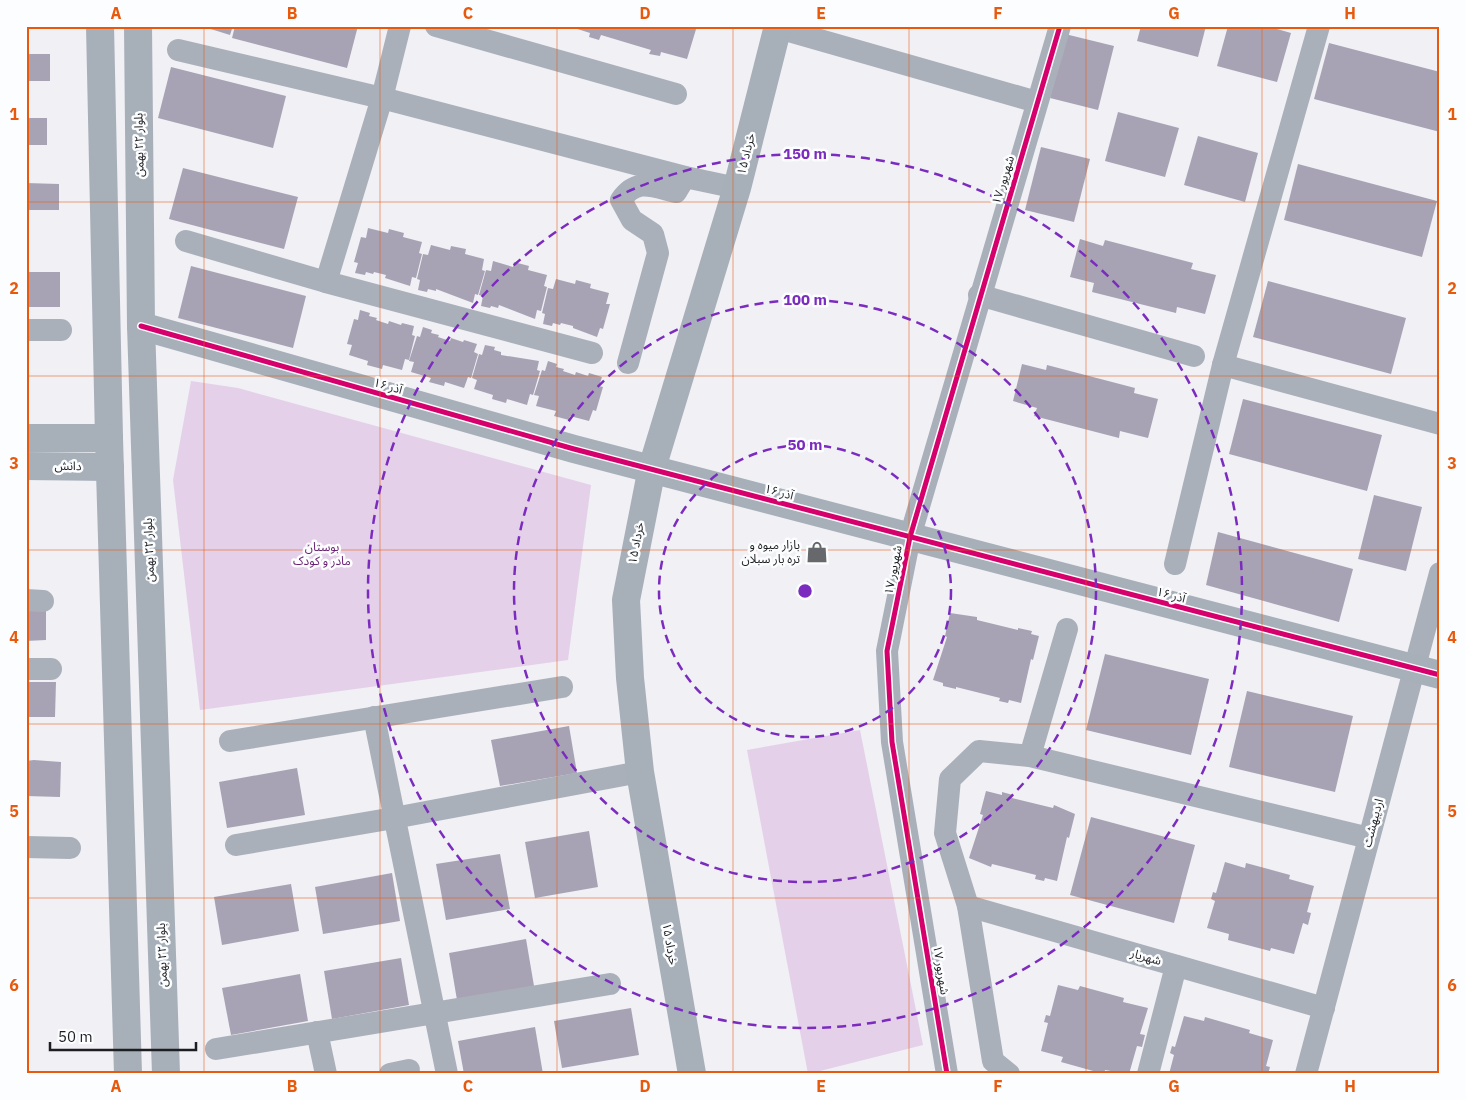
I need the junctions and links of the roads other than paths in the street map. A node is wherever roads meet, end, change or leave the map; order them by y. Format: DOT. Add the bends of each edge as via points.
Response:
graph roads {
  1 [pos="100,26"];
  2 [pos="138,26"];
  3 [pos="400,26"];
  4 [pos="436,26"];
  5 [pos="1060,26"];
  6 [pos="1319,26"];
  7 [pos="778,27"];
  8 [pos="178,50"];
  9 [pos="676,94"];
  10 [pos="382,98"];
  11 [pos="1037,102"];
  12 [pos="139,149"];
  13 [pos="103,150"];
  14 [pos="685,177"];
  15 [pos="737,188"];
  16 [pos="186,241"];
  17 [pos="326,282"];
  18 [pos="979,295"];
  19 [pos="141,326"];
  20 [pos="26,330"];
  21 [pos="61,330"];
  22 [pos="592,353"];
  23 [pos="1194,356"];
  24 [pos="628,363"];
  25 [pos="1223,365"];
  26 [pos="1440,424"];
  27 [pos="26,438"];
  28 [pos="109,438"];
  29 [pos="26,466"];
  30 [pos="110,467"];
  31 [pos="652,468"];
  32 [pos="910,537"];
  33 [pos="1175,564"];
  34 [pos="1440,573"];
  35 [pos="1067,629"];
  36 [pos="26,669"];
  37 [pos="51,669"];
  38 [pos="1427,672"];
  39 [pos="562,687"];
  40 [pos="374,717"];
  41 [pos="230,741"];
  42 [pos="1030,756"];
  43 [pos="640,772"];
  44 [pos="394,818"];
  45 [pos="1369,838"];
  46 [pos="236,845"];
  47 [pos="26,847"];
  48 [pos="70,848"];
  49 [pos="968,906"];
  50 [pos="162,940"];
  51 [pos="124,942"];
  52 [pos="1176,966"];
  53 [pos="610,984"];
  54 [pos="1324,1008"];
  55 [pos="434,1013"];
  56 [pos="317,1032"];
  57 [pos="216,1049"];
  58 [pos="128,1074"];
  59 [pos="166,1074"];
  60 [pos="326,1074"];
  61 [pos="447,1074"];
  62 [pos="692,1074"];
  63 [pos="948,1074"];
  64 [pos="1008,1074"];
  65 [pos="1148,1074"];
  66 [pos="1306,1074"];
  1 -- 13 [label="main road"];
  2 -- 12 [label="main road, بلوار ۲۲ بهمن"];
  3 -- 10 [label="street"];
  4 -- 9 [label="street"];
  5 -- 11 [label="street, ۱۷ شهریور"];
  6 -- 25 [label="street"];
  7 -- 11 [label="street"];
  7 -- 15 [label="main road, ۱۵ خرداد"];
  8 -- 10 [label="street"];
  10 -- 14 [label="street"];
  10 -- 17 [label="street"];
  11 -- 18 [label="street, ۱۷ شهریور"];
  12 -- 13 [label="main road"];
  12 -- 19 [label="main road, بلوار ۲۲ بهمن"];
  13 -- 28 [label="main road"];
  14 -- 15 [label="street"];
  14 -- 24 [label="street" via="676,192 643,184 629,189 621,200 632,220 654,234 658,253"];
  15 -- 31 [label="main road, ۱۵ خرداد"];
  16 -- 17 [label="street"];
  17 -- 22 [label="street"];
  18 -- 23 [label="street"];
  18 -- 32 [label="street, ۱۷ شهریور"];
  19 -- 31 [label="main road, ۱۶ آذر" via="574,449"];
  19 -- 50 [label="main road, بلوار ۲۲ بهمن"];
  20 -- 21 [label="street"];
  25 -- 26 [label="street"];
  25 -- 33 [label="street"];
  27 -- 28 [label="main road"];
  28 -- 30 [label="main road"];
  29 -- 30 [label="main road, دانش"];
  30 -- 51 [label="main road"];
  31 -- 32 [label="main road, ۱۶ آذر"];
  31 -- 43 [label="main road, ۱۵ خرداد" via="626,600"];
  32 -- 38 [label="main road, ۱۶ آذر"];
  32 -- 63 [label="street, ۱۷ شهریور" via="887,651 892,742"];
  34 -- 38 [label="street, اردیبهشت"];
  35 -- 42 [label="street"];
  36 -- 37 [label="street"];
  38 -- 45 [label="street, اردیبهشت"];
  39 -- 40 [label="street"];
  40 -- 41 [label="street"];
  40 -- 44 [label="street"];
  42 -- 45 [label="street"];
  42 -- 49 [label="street" via="979,751 950,779 945,833"];
  43 -- 44 [label="street"];
  43 -- 62 [label="main road, ۱۵ خرداد"];
  44 -- 46 [label="street"];
  44 -- 55 [label="street"];
  45 -- 54 [label="street, اردیبهشت"];
  47 -- 48 [label="street"];
  49 -- 52 [label="street, شهریار"];
  49 -- 64 [label="street" via="993,1061"];
  50 -- 51 [label="main road"];
  50 -- 59 [label="main road, بلوار ۲۲ بهمن"];
  51 -- 58 [label="main road"];
  52 -- 54 [label="street, شهریار"];
  52 -- 65 [label="street"];
  53 -- 55 [label="street"];
  54 -- 66 [label="street, اردیبهشت"];
  55 -- 56 [label="street"];
  55 -- 61 [label="street"];
  56 -- 57 [label="street"];
  56 -- 60 [label="street"];
}
